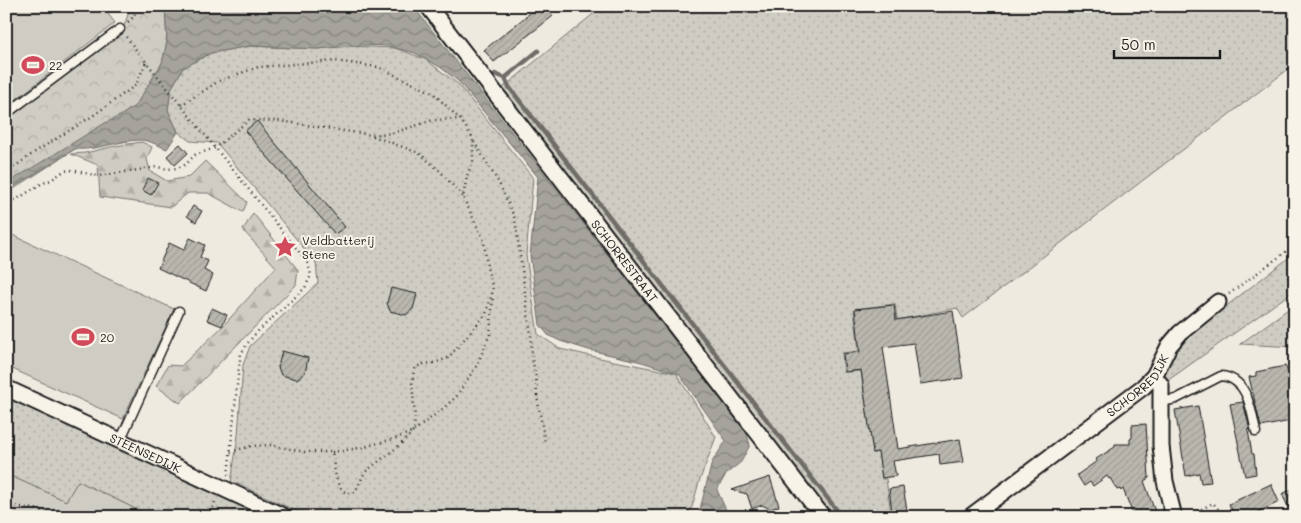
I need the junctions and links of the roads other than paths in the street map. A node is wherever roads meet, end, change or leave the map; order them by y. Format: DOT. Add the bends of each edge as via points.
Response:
graph roads {
  1 [pos="428,6"];
  2 [pos="120,29"];
  3 [pos="6,114"];
  4 [pos="1218,302"];
  5 [pos="179,311"];
  6 [pos="1154,376"];
  7 [pos="6,388"];
  8 [pos="1161,402"];
  9 [pos="1256,432"];
  10 [pos="120,441"];
  11 [pos="285,517"];
  12 [pos="823,517"];
  13 [pos="970,517"];
  14 [pos="1174,517"];
  1 -- 12 [label="street, SCHORRESTRAAT"];
  2 -- 3 [label="lane"];
  4 -- 6 [label="street, SCHORREDIJK" via="1169,346"];
  5 -- 10 [label="lane"];
  6 -- 8 [label="street" via="1161,386"];
  6 -- 13 [label="street, SCHORREDIJK"];
  7 -- 10 [label="street, STEENSEDIJK"];
  8 -- 9 [label="lane" via="1176,399 1221,376 1228,377 1238,382 1244,391"];
  8 -- 14 [label="street" via="1161,446"];
  10 -- 11 [label="street, STEENSEDIJK"];
}
